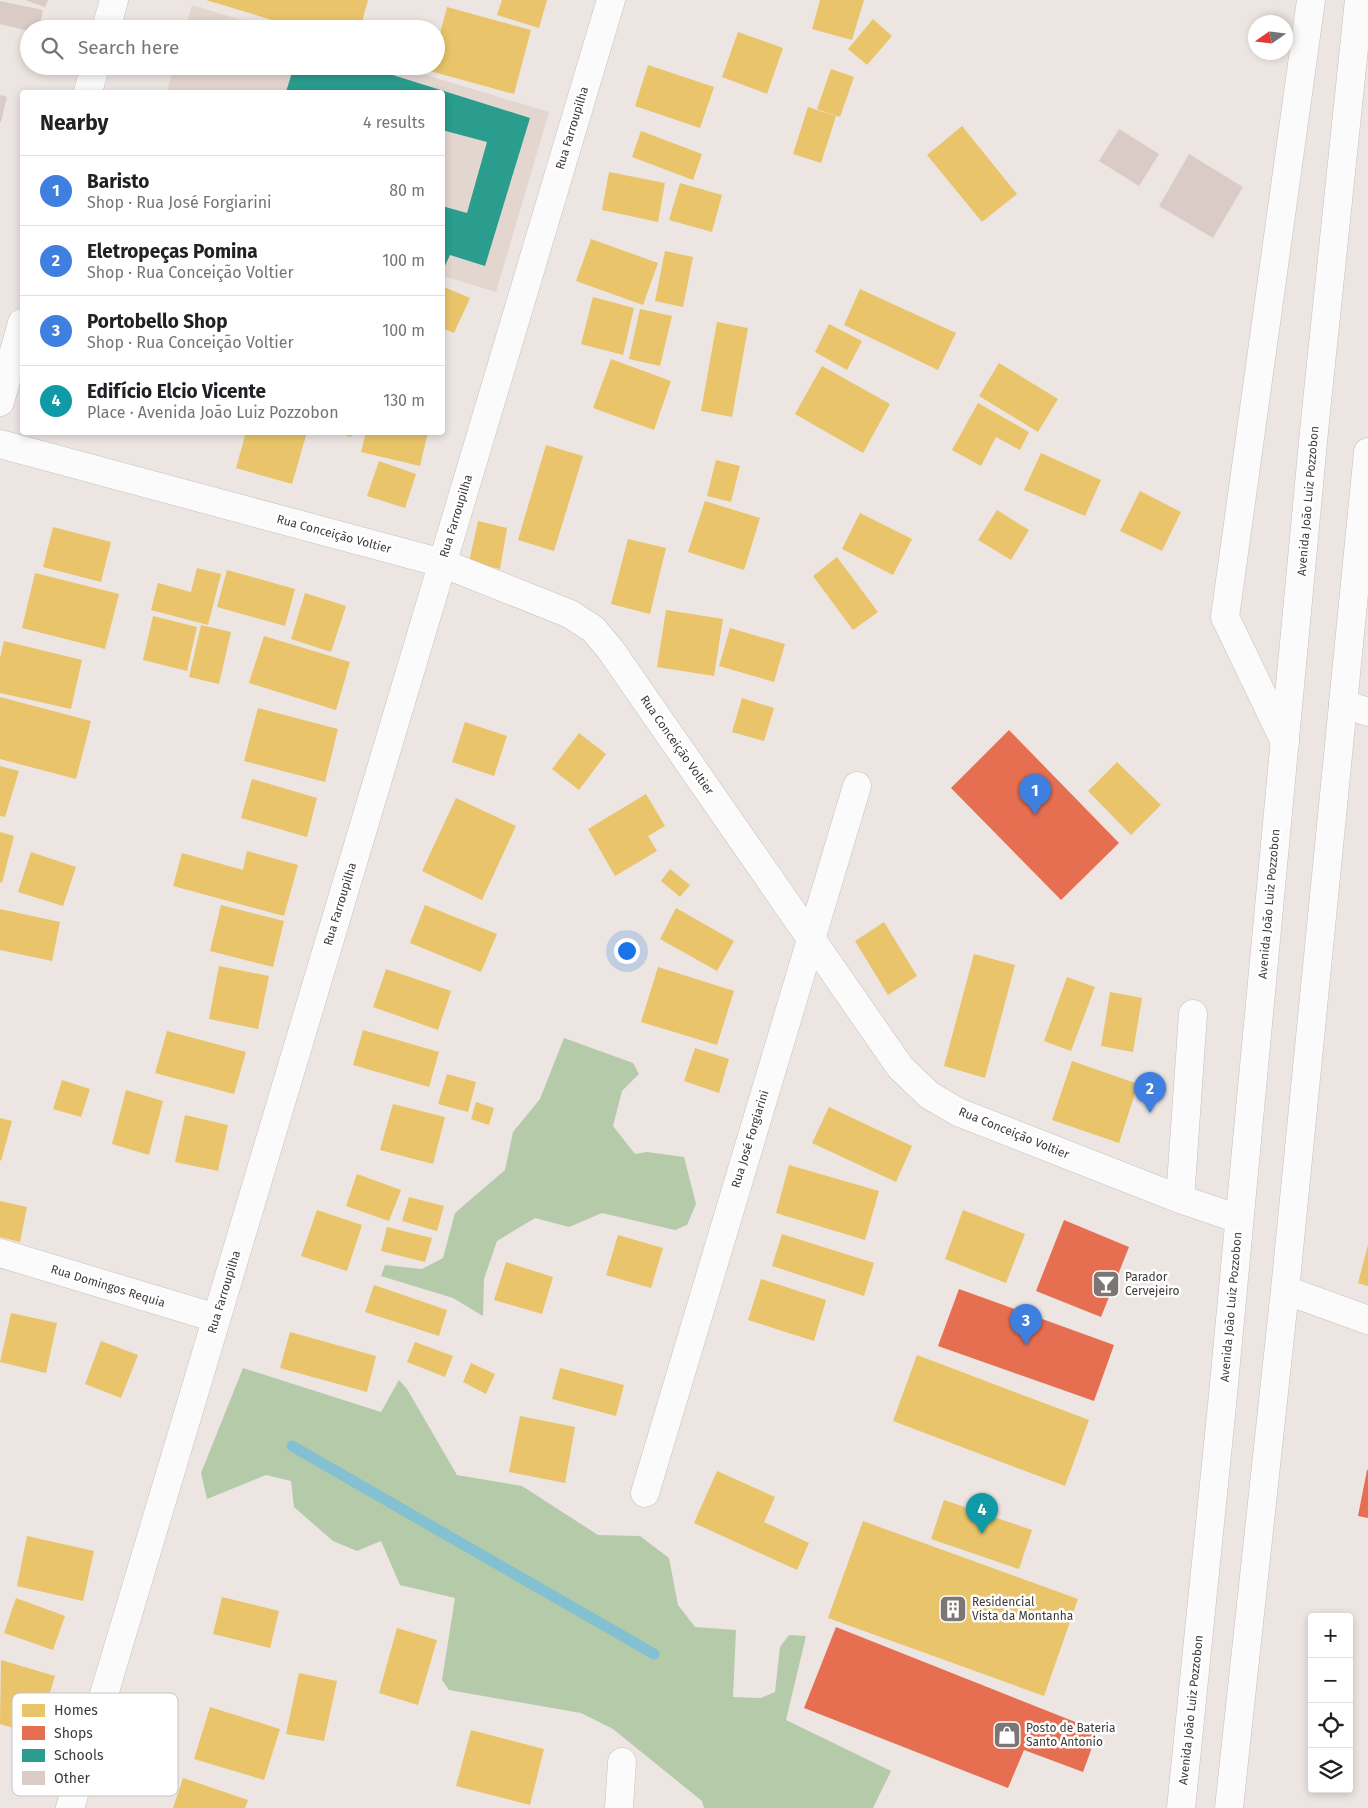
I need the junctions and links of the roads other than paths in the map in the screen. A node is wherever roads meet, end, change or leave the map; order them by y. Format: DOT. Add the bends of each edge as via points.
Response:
graph roads {
  1 [pos="114,0"];
  2 [pos="611,0"];
  3 [pos="1311,0"];
  4 [pos="1359,0"];
  5 [pos="108,20"];
  6 [pos="93,75"];
  7 [pos="89,90"];
  8 [pos="20,329"];
  9 [pos="0,402"];
  10 [pos="0,444"];
  11 [pos="1368,452"];
  12 [pos="442,563"];
  13 [pos="1355,708"];
  14 [pos="1285,742"];
  15 [pos="857,786"];
  16 [pos="810,938"];
  17 [pos="1193,1014"];
  18 [pos="1180,1199"];
  19 [pos="1239,1219"];
  20 [pos="0,1253"];
  21 [pos="1284,1290"];
  22 [pos="216,1318"];
  23 [pos="1368,1320"];
  24 [pos="645,1493"];
  25 [pos="104,1693"];
  26 [pos="622,1762"];
  27 [pos="74,1796"];
  28 [pos="70,1808"];
  29 [pos="619,1808"];
  30 [pos="1181,1808"];
  31 [pos="1229,1808"];
  1 -- 5 [label="street"];
  2 -- 12 [label="street, Rua Farroupilha"];
  3 -- 14 [label="street" via="1225,616"];
  4 -- 14 [label="street, Avenida João Luiz Pozzobon"];
  6 -- 7 [label="street"];
  8 -- 9 [label="street"];
  10 -- 12 [label="street, Rua Conceição Voltier"];
  11 -- 13 [label="street"];
  12 -- 16 [label="street, Rua Conceição Voltier" via="570,614 593,629 616,657"];
  12 -- 22 [label="street, Rua Farroupilha"];
  13 -- 21 [label="street"];
  14 -- 19 [label="street, Avenida João Luiz Pozzobon"];
  15 -- 16 [label="street, Rua José Forgiarini"];
  16 -- 18 [label="street, Rua Conceição Voltier" via="900,1067 929,1095 958,1112"];
  16 -- 24 [label="street, Rua José Forgiarini"];
  17 -- 18 [label="street"];
  18 -- 19 [label="street, Rua Conceição Voltier"];
  19 -- 30 [label="street, Avenida João Luiz Pozzobon"];
  20 -- 22 [label="street, Rua Domingos Requia"];
  21 -- 23 [label="street"];
  21 -- 31 [label="street"];
  22 -- 25 [label="street, Rua Farroupilha"];
  26 -- 29 [label="street"];
  27 -- 28 [label="street, Rua Farroupilha"];
}
